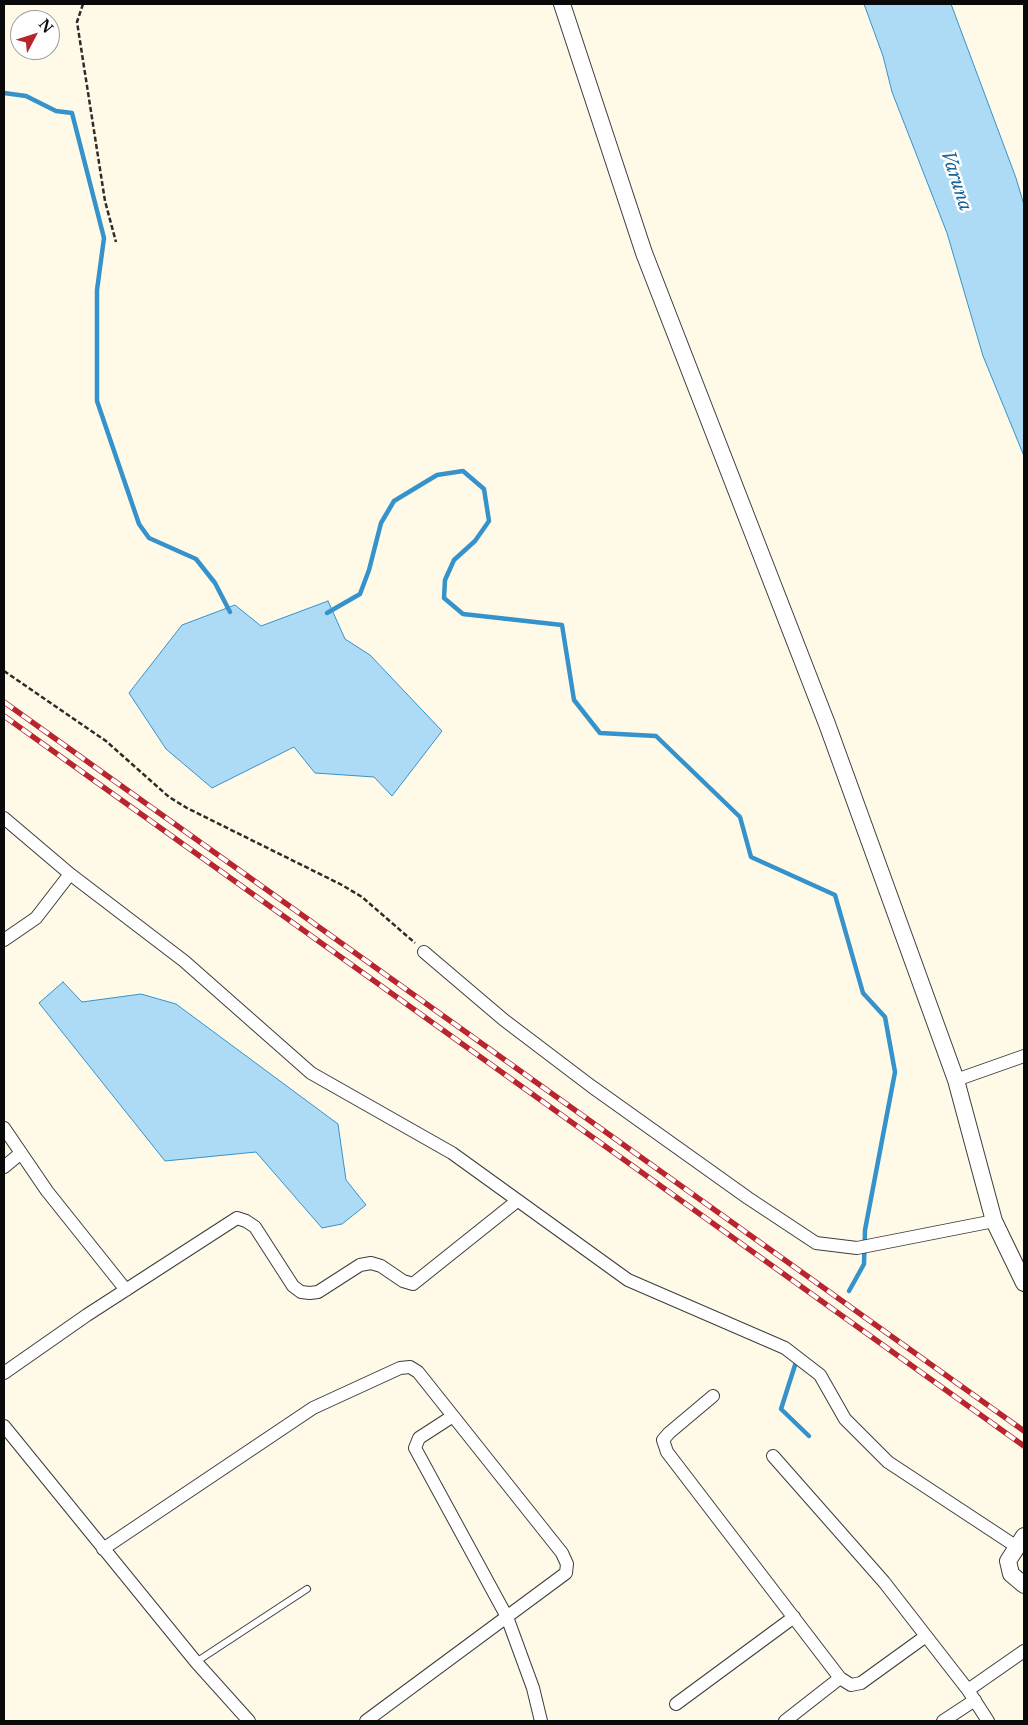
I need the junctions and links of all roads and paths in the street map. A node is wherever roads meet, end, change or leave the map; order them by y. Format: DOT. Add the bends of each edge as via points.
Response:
graph roads {
  1 [pos="83,4"];
  2 [pos="562,4"];
  3 [pos="116,242"];
  4 [pos="4,671"];
  5 [pos="4,818"];
  6 [pos="70,874"];
  7 [pos="4,940"];
  8 [pos="424,952"];
  9 [pos="1024,1056"];
  10 [pos="956,1080"];
  11 [pos="4,1128"];
  12 [pos="21,1153"];
  13 [pos="4,1166"];
  14 [pos="517,1201"];
  15 [pos="994,1221"];
  16 [pos="1024,1283"];
  17 [pos="126,1290"];
  18 [pos="4,1373"];
  19 [pos="713,1396"];
  20 [pos="453,1416"];
  21 [pos="4,1426"];
  22 [pos="774,1456"];
  23 [pos="1021,1541"];
  24 [pos="103,1550"];
  25 [pos="1024,1585"];
  26 [pos="306,1589"];
  27 [pos="507,1617"];
  28 [pos="794,1617"];
  29 [pos="926,1636"];
  30 [pos="1024,1651"];
  31 [pos="196,1662"];
  32 [pos="840,1678"];
  33 [pos="972,1695"];
  34 [pos="676,1704"];
  35 [pos="248,1721"];
  36 [pos="366,1721"];
  37 [pos="540,1721"];
  38 [pos="785,1721"];
  39 [pos="943,1721"];
  40 [pos="988,1721"];
  1 -- 3 [label="path" via="77,22 105,201"];
  2 -- 10 [label="street" via="644,253 827,724"];
  4 -- 8 [label="path" via="106,741 169,797 362,897"];
  5 -- 6 [label="street"];
  6 -- 7 [label="street" via="36,918"];
  6 -- 14 [label="street" via="178,956 311,1073 452,1154"];
  8 -- 15 [label="street" via="512,1026 748,1198 816,1243 857,1248"];
  9 -- 10 [label="street"];
  10 -- 15 [label="street"];
  11 -- 12 [label="street"];
  12 -- 13 [label="street"];
  12 -- 17 [label="street"];
  14 -- 17 [label="street" via="413,1284 372,1263 360,1265 318,1292 301,1292 293,1286 254,1227 237,1218"];
  14 -- 23 [label="street" via="628,1280 785,1348 820,1375 845,1419 888,1462"];
  15 -- 16 [label="street"];
  17 -- 18 [label="street"];
  19 -- 28 [label="street" via="669,1432 664,1440 667,1452"];
  20 -- 24 [label="street" via="418,1372 410,1367 400,1368 313,1408"];
  20 -- 27 [label="street" via="419,1438 415,1448"];
  20 -- 27 [label="street" via="562,1553 567,1564 566,1573"];
  21 -- 24 [label="street"];
  22 -- 29 [label="street" via="884,1582"];
  23 -- 25 [label="street" via="1008,1561 1011,1574"];
  24 -- 31 [label="street"];
  26 -- 31 [label="lane"];
  27 -- 36 [label="street"];
  27 -- 37 [label="street" via="533,1688"];
  28 -- 32 [label="street"];
  28 -- 34 [label="street"];
  29 -- 32 [label="street" via="861,1683 851,1685"];
  29 -- 33 [label="street"];
  30 -- 33 [label="street"];
  31 -- 35 [label="street"];
  32 -- 38 [label="street"];
  33 -- 39 [label="street"];
  33 -- 40 [label="street"];
}
